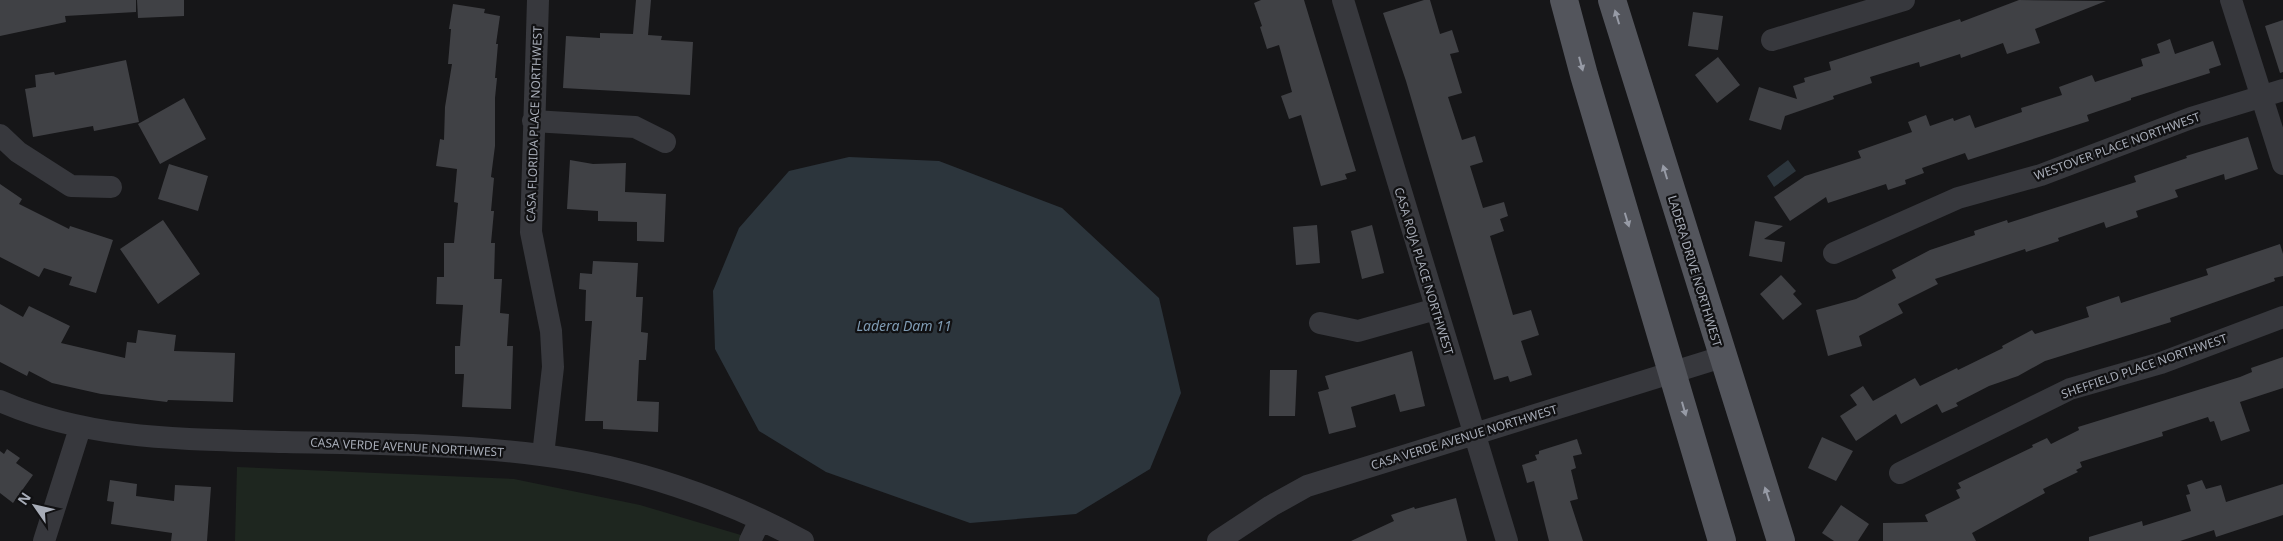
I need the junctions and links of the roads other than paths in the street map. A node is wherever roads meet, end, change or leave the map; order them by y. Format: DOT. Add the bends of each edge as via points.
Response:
graph roads {
  1 [pos="538,0"];
  2 [pos="1343,0"];
  3 [pos="1564,0"];
  4 [pos="1612,0"];
  5 [pos="1904,0"];
  6 [pos="2231,0"];
  7 [pos="1772,40"];
  8 [pos="2283,90"];
  9 [pos="2262,97"];
  10 [pos="533,121"];
  11 [pos="0,135"];
  12 [pos="665,142"];
  13 [pos="2283,164"];
  14 [pos="111,187"];
  15 [pos="1834,254"];
  16 [pos="1436,309"];
  17 [pos="2283,317"];
  18 [pos="1320,323"];
  19 [pos="1722,357"];
  20 [pos="1673,372"];
  21 [pos="0,401"];
  22 [pos="80,428"];
  23 [pos="1475,435"];
  24 [pos="543,455"];
  25 [pos="1900,473"];
  26 [pos="760,520"];
  27 [pos="44,541"];
  28 [pos="750,541"];
  29 [pos="803,541"];
  30 [pos="1218,541"];
  31 [pos="1507,541"];
  32 [pos="1722,541"];
  33 [pos="1781,541"];
  1 -- 10 [label="street, CASA FLORIDA PLACE NORTHWEST"];
  2 -- 16 [label="street, CASA ROJA PLACE NORTHWEST"];
  3 -- 20 [label="main road, one-way"];
  19 -- 4 [label="main road, LADERA DRIVE NORTHWEST, one-way"];
  5 -- 7 [label="street"];
  6 -- 9 [label="street"];
  8 -- 9 [label="street, WESTOVER PLACE NORTHWEST"];
  9 -- 13 [label="street"];
  9 -- 15 [label="street, WESTOVER PLACE NORTHWEST" via="2183,120 2041,175 1958,198"];
  10 -- 12 [label="street" via="634,127"];
  10 -- 24 [label="street, CASA FLORIDA PLACE NORTHWEST" via="531,232 551,331 553,367"];
  11 -- 14 [label="street" via="18,152 71,186"];
  16 -- 18 [label="street" via="1358,331"];
  16 -- 23 [label="street, CASA ROJA PLACE NORTHWEST"];
  17 -- 25 [label="street, SHEFFIELD PLACE NORTHWEST" via="2161,363 2070,389"];
  19 -- 20 [label="street, CASA VERDE AVENUE NORTHWEST"];
  33 -- 19 [label="main road, LADERA DRIVE NORTHWEST, one-way"];
  20 -- 23 [label="street, CASA VERDE AVENUE NORTHWEST"];
  20 -- 32 [label="main road, one-way"];
  21 -- 22 [label="street, CASA VERDE AVENUE NORTHWEST"];
  22 -- 24 [label="street, CASA VERDE AVENUE NORTHWEST" via="158,437 471,448"];
  22 -- 27 [label="street"];
  23 -- 30 [label="street, CASA VERDE AVENUE NORTHWEST" via="1307,486"];
  23 -- 31 [label="street, CASA ROJA PLACE NORTHWEST"];
  24 -- 26 [label="street, CASA VERDE AVENUE NORTHWEST" via="669,484"];
  26 -- 28 [label="street"];
  26 -- 29 [label="street, CASA VERDE AVENUE NORTHWEST"];
}
